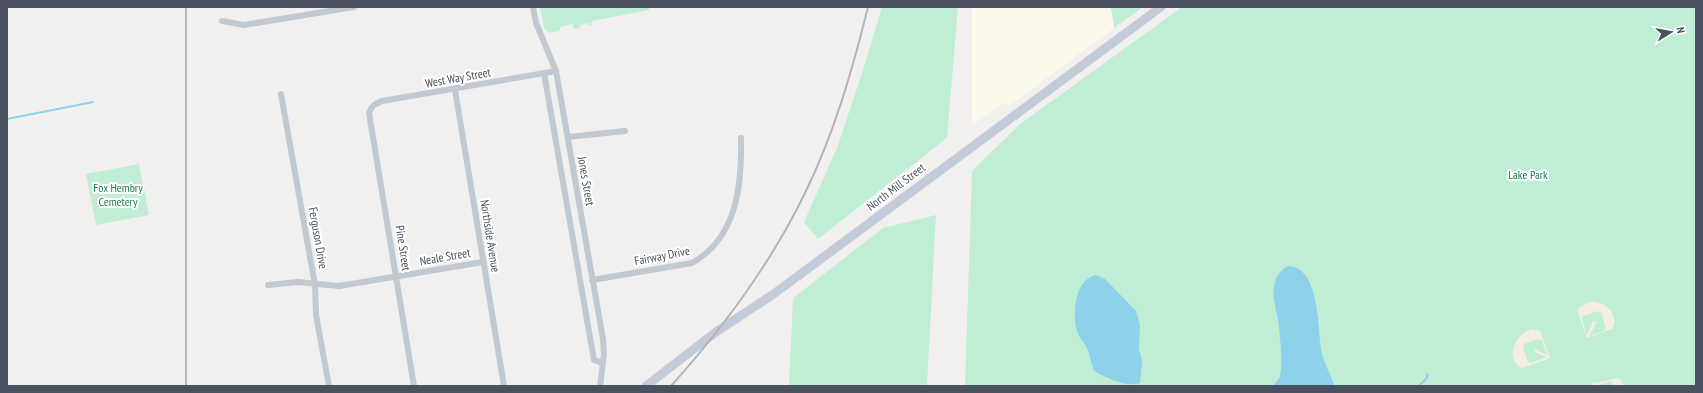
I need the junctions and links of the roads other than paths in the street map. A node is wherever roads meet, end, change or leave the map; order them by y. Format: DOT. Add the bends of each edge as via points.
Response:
graph roads {
  1 [pos="354,7"];
  2 [pos="533,7"];
  3 [pos="1161,7"];
  4 [pos="222,21"];
  5 [pos="556,71"];
  6 [pos="544,73"];
  7 [pos="454,90"];
  8 [pos="281,94"];
  9 [pos="369,113"];
  10 [pos="625,131"];
  11 [pos="568,137"];
  12 [pos="741,138"];
  13 [pos="483,262"];
  14 [pos="396,277"];
  15 [pos="592,280"];
  16 [pos="268,285"];
  17 [pos="315,285"];
  18 [pos="602,363"];
  19 [pos="329,386"];
  20 [pos="414,386"];
  21 [pos="504,386"];
  22 [pos="600,386"];
  23 [pos="646,386"];
  1 -- 4 [label="street" via="244,25"];
  2 -- 5 [label="street, Jones Street" via="536,23"];
  3 -- 23 [label="main road, North Mill Street" via="776,293 716,332"];
  5 -- 6 [label="street, West Way Street"];
  5 -- 11 [label="street, Jones Street"];
  6 -- 7 [label="street, West Way Street"];
  6 -- 18 [label="street, Jones Street" via="594,360"];
  7 -- 9 [label="street, West Way Street" via="382,101"];
  7 -- 13 [label="street, Northside Avenue"];
  8 -- 17 [label="street, Ferguson Drive"];
  9 -- 14 [label="street, Pine Street"];
  10 -- 11 [label="street"];
  11 -- 15 [label="street, Jones Street"];
  12 -- 15 [label="street, Fairway Drive" via="740,183 735,205 729,224 715,246 692,263"];
  13 -- 14 [label="street, Neale Street"];
  13 -- 21 [label="street, Northside Avenue"];
  14 -- 17 [label="street, Neale Street" via="339,286"];
  14 -- 20 [label="street, Pine Street"];
  15 -- 18 [label="street, Jones Street" via="603,344"];
  16 -- 17 [label="street, Neale Street" via="298,282"];
  17 -- 19 [label="street, Ferguson Drive" via="316,315"];
  18 -- 22 [label="street, Jones Street"];
}
